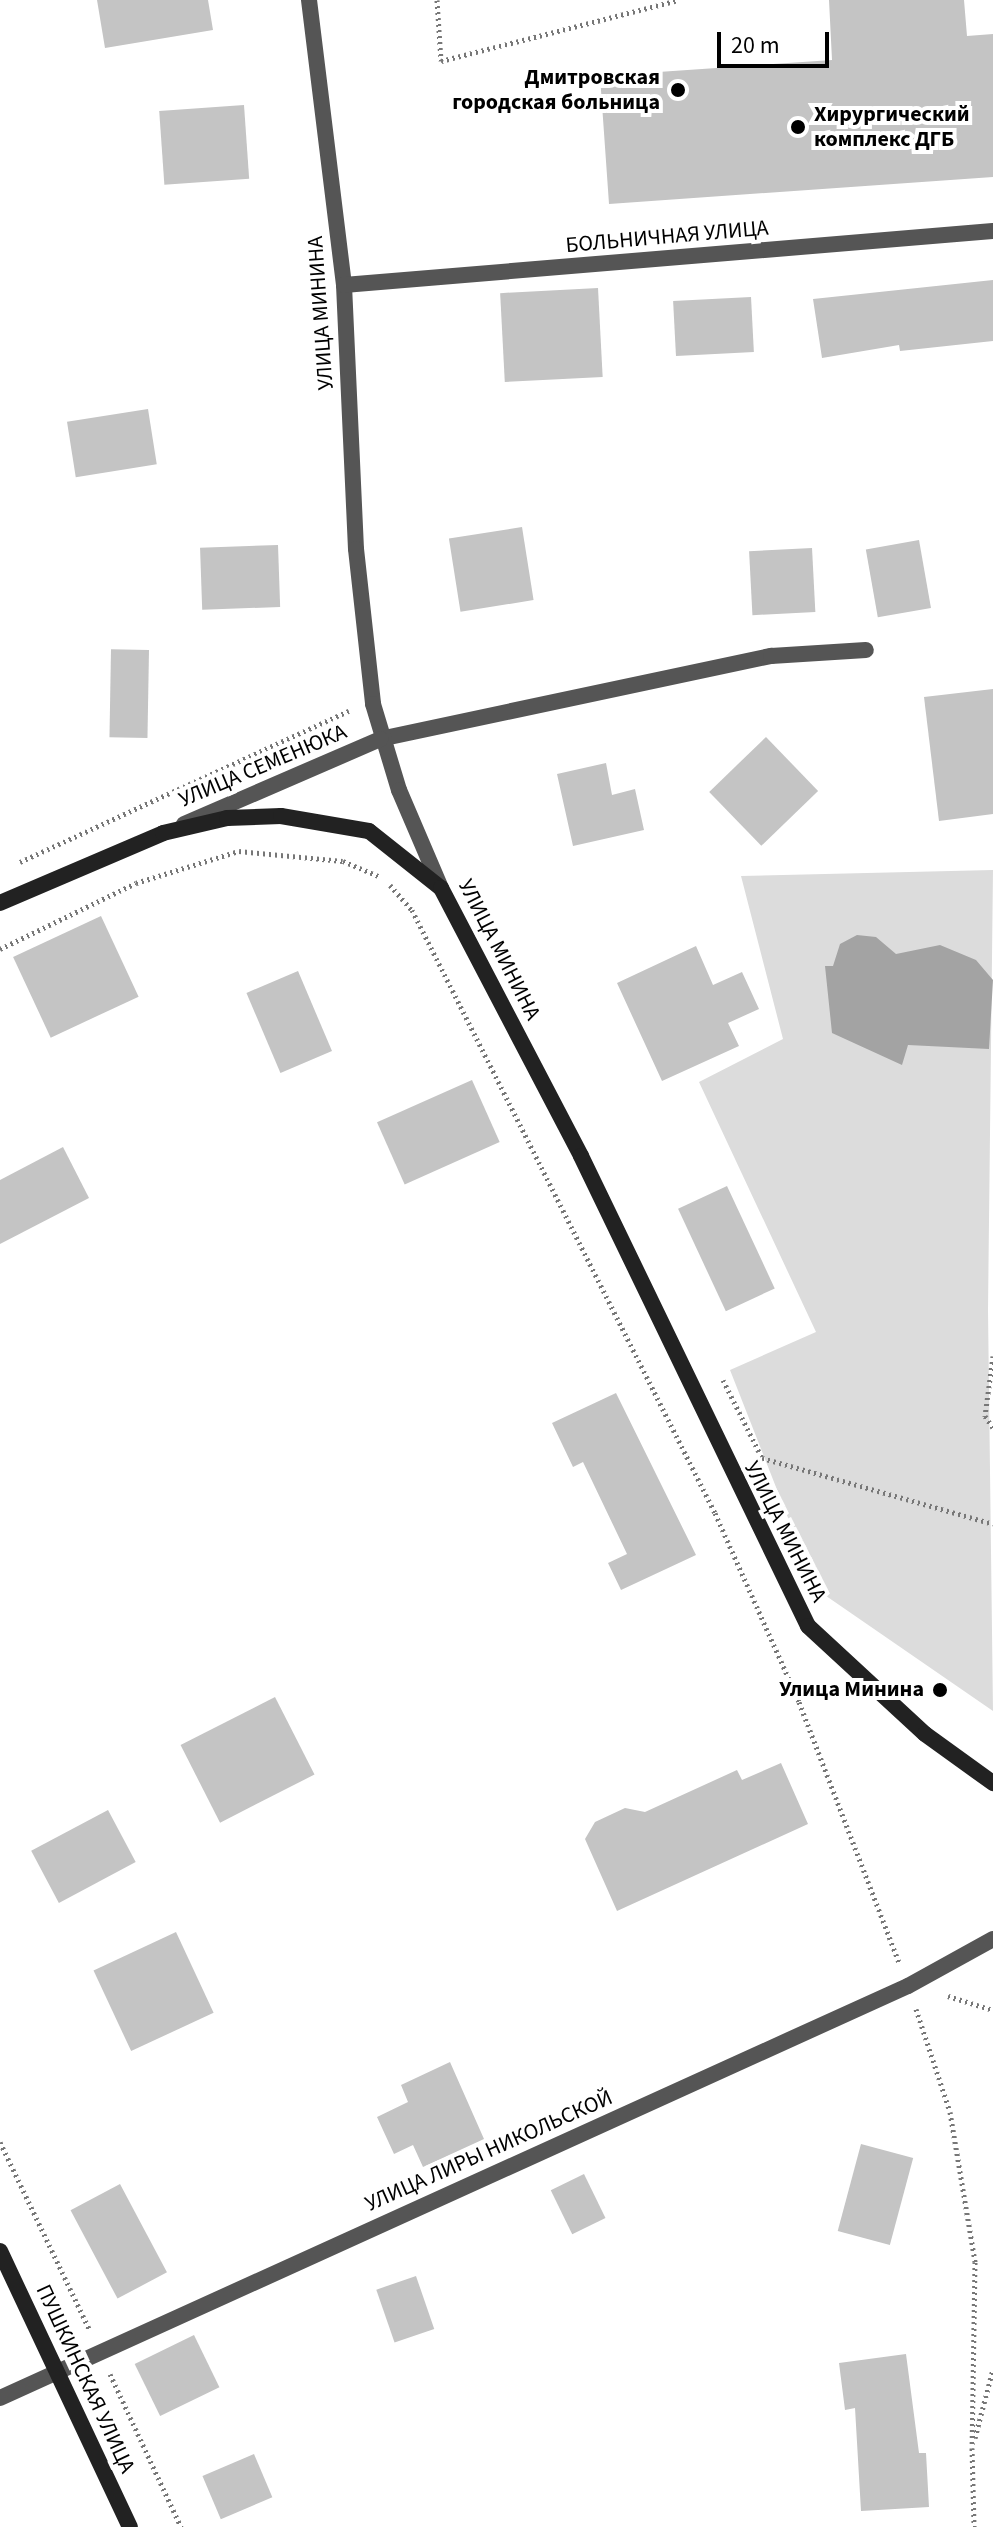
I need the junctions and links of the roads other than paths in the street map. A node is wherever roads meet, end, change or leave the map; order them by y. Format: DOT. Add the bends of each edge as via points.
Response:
graph roads {
  1 [pos="309,0"];
  2 [pos="993,231"];
  3 [pos="344,285"];
  4 [pos="866,650"];
  5 [pos="380,739"];
  6 [pos="163,833"];
  7 [pos="441,888"];
  8 [pos="0,903"];
  9 [pos="993,1783"];
  10 [pos="993,1939"];
  11 [pos="0,2251"];
  12 [pos="57,2371"];
  13 [pos="0,2398"];
  14 [pos="130,2527"];
  1 -- 3 [label="street, УЛИЦА МИНИНА"];
  2 -- 3 [label="street, БОЛЬНИЧНАЯ УЛИЦА"];
  3 -- 5 [label="street, УЛИЦА МИНИНА" via="356,549"];
  4 -- 5 [label="street, УЛИЦА СЕМЕНЮКА" via="771,656"];
  5 -- 6 [label="street, УЛИЦА СЕМЕНЮКА"];
  5 -- 7 [label="street, УЛИЦА МИНИНА"];
  6 -- 7 [label="main road, УЛИЦА СЕМЕНЮКА" via="227,818 332,821 369,831"];
  6 -- 8 [label="main road, УЛИЦА СЕМЕНЮКА"];
  7 -- 9 [label="main road, УЛИЦА МИНИНА" via="581,1156 808,1626 925,1734"];
  10 -- 12 [label="street, УЛИЦА ЛИРЫ НИКОЛЬСКОЙ" via="908,1986"];
  11 -- 12 [label="main road, ПУШКИНСКАЯ УЛИЦА"];
  12 -- 13 [label="street, УЛИЦА ЛИРЫ НИКОЛЬСКОЙ"];
  12 -- 14 [label="main road, ПУШКИНСКАЯ УЛИЦА"];
}
